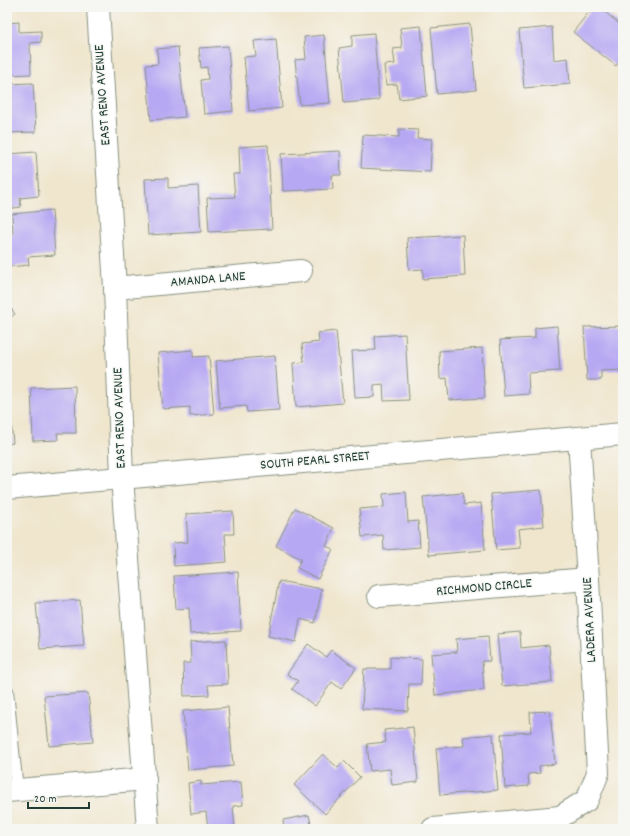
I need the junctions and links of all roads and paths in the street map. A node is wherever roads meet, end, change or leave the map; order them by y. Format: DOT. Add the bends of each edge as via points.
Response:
graph roads {
  1 [pos="98,7"];
  2 [pos="301,271"];
  3 [pos="115,288"];
  4 [pos="623,434"];
  5 [pos="579,438"];
  6 [pos="122,477"];
  7 [pos="7,488"];
  8 [pos="588,579"];
  9 [pos="379,596"];
  10 [pos="7,691"];
  11 [pos="145,779"];
  12 [pos="12,791"];
  13 [pos="148,829"];
  14 [pos="433,829"];
  1 -- 3 [label="street, EAST RENO AVENUE"];
  2 -- 3 [label="street, AMANDA LANE"];
  3 -- 6 [label="street, EAST RENO AVENUE"];
  4 -- 5 [label="street, SOUTH PEARL STREET"];
  5 -- 6 [label="street, SOUTH PEARL STREET"];
  5 -- 8 [label="street, LADERA AVENUE"];
  6 -- 7 [label="street, SOUTH PEARL STREET"];
  6 -- 11 [label="street, EAST RENO AVENUE"];
  8 -- 9 [label="street, RICHMOND CIRCLE"];
  8 -- 14 [label="street, LADERA AVENUE" via="598,773 587,800 560,817"];
  10 -- 12 [label="lane"];
  11 -- 12 [label="street"];
  11 -- 13 [label="street, EAST RENO AVENUE"];
}
